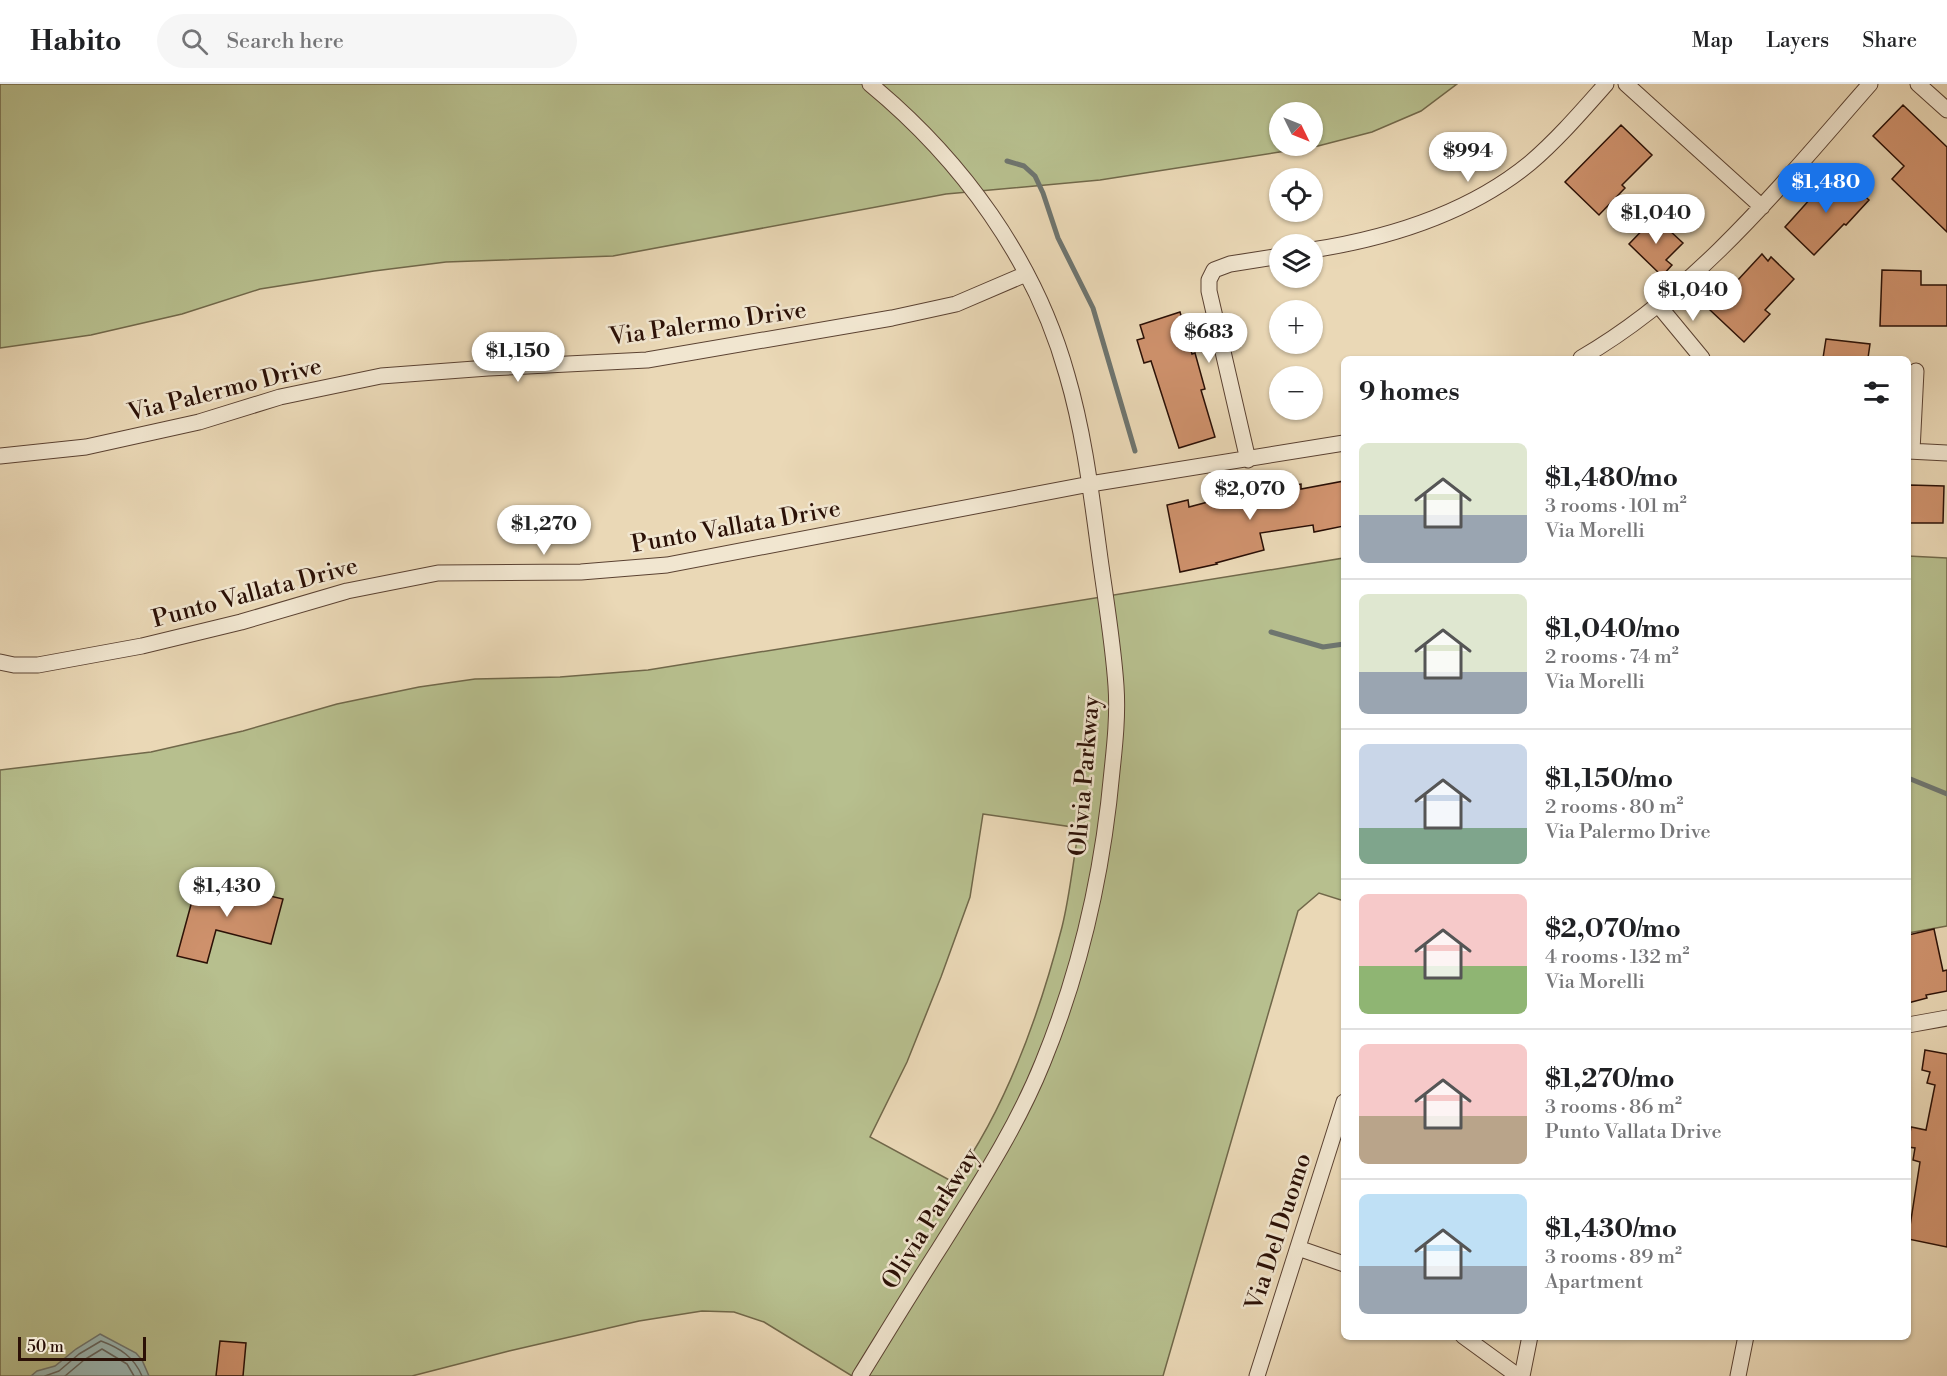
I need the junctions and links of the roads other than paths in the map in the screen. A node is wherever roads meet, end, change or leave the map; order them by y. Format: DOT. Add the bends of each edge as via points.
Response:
graph roads {
  1 [pos="870,84"];
  2 [pos="1606,84"];
  3 [pos="1626,84"];
  4 [pos="1870,84"];
  5 [pos="1918,84"];
  6 [pos="1947,110"];
  7 [pos="1762,207"];
  8 [pos="1323,248"];
  9 [pos="1269,258"];
  10 [pos="1026,274"];
  11 [pos="1659,306"];
  12 [pos="1584,356"];
  13 [pos="1700,356"];
  14 [pos="1916,371"];
  15 [pos="1911,438"];
  16 [pos="1341,444"];
  17 [pos="1911,451"];
  18 [pos="1947,453"];
  19 [pos="0,456"];
  20 [pos="1248,460"];
  21 [pos="1090,484"];
  22 [pos="0,662"];
  23 [pos="1947,1018"];
  24 [pos="1911,1024"];
  25 [pos="1341,1112"];
  26 [pos="1298,1248"];
  27 [pos="1341,1263"];
  28 [pos="1468,1340"];
  29 [pos="1529,1340"];
  30 [pos="1745,1340"];
  31 [pos="860,1376"];
  32 [pos="1257,1376"];
  33 [pos="1518,1376"];
  34 [pos="1522,1376"];
  35 [pos="1738,1376"];
  1 -- 10 [label="street, Olivia Parkway" via="925,134 970,184"];
  2 -- 8 [label="street" via="1529,164 1488,191 1395,233"];
  3 -- 7 [label="street"];
  4 -- 7 [label="street"];
  5 -- 6 [label="street"];
  7 -- 11 [label="street"];
  9 -- 20 [label="street" via="1230,264 1214,270 1209,280"];
  10 -- 19 [label="street, Via Palermo Drive" via="956,304 881,320 647,360 381,376 280,397 199,422 86,447"];
  10 -- 21 [label="street, Olivia Parkway" via="1045,311 1067,374"];
  11 -- 12 [label="street"];
  11 -- 13 [label="street"];
  14 -- 15 [label="street"];
  16 -- 20 [label="street, Punto Vallata Drive"];
  17 -- 18 [label="street"];
  20 -- 21 [label="street, Punto Vallata Drive"];
  21 -- 22 [label="street, Punto Vallata Drive" via="667,565 581,573 438,573 347,591 142,646 38,665"];
  21 -- 31 [label="street, Olivia Parkway" via="1116,687 1116,736 1100,867 1084,938 1043,1064 1012,1129"];
  23 -- 24 [label="street"];
  25 -- 26 [label="street, Via Del Duomo"];
  26 -- 27 [label="street"];
  26 -- 32 [label="street, Via Del Duomo"];
  28 -- 33 [label="street"];
  29 -- 34 [label="street"];
  30 -- 35 [label="street"];
}
